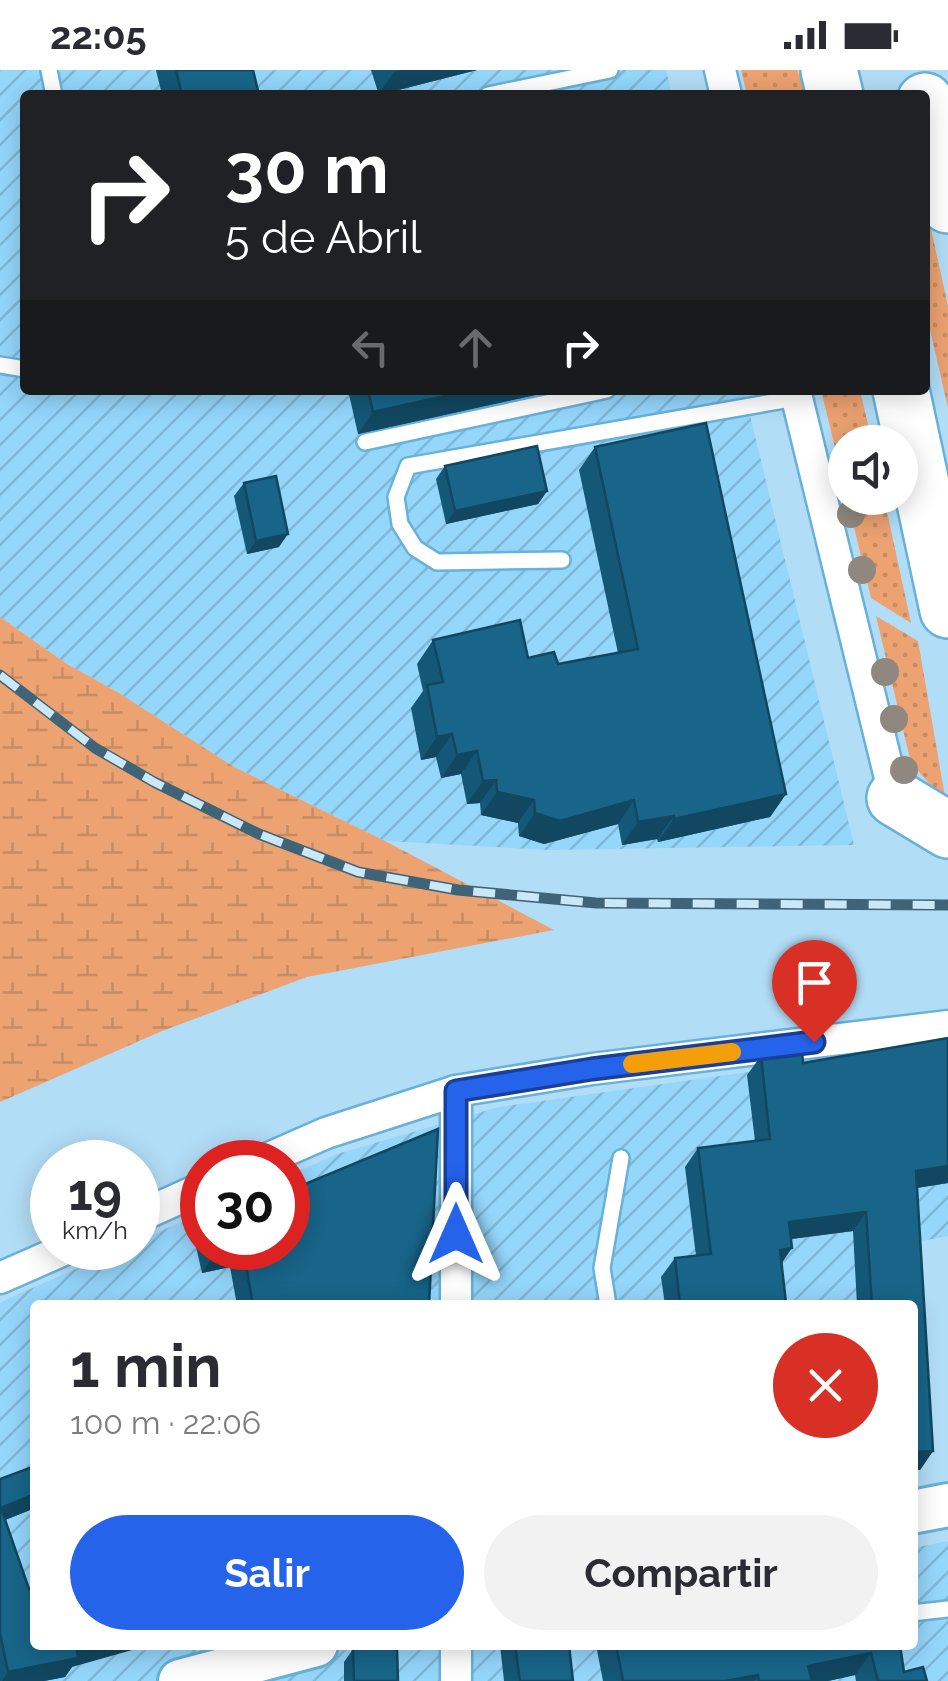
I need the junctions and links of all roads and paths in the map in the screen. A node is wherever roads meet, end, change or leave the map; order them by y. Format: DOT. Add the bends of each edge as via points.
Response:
graph roads {
  1 [pos="610,70"];
  2 [pos="512,90"];
  3 [pos="930,125"];
  4 [pos="948,205"];
  5 [pos="584,395"];
  6 [pos="791,395"];
  7 [pos="796,395"];
  8 [pos="902,395"];
  9 [pos="365,442"];
  10 [pos="562,560"];
  11 [pos="948,610"];
  12 [pos="895,798"];
  13 [pos="948,830"];
  14 [pos="948,1026"];
  15 [pos="456,1091"];
  16 [pos="310,1141"];
  17 [pos="621,1158"];
  18 [pos="30,1265"];
  19 [pos="0,1278"];
  20 [pos="456,1300"];
  21 [pos="607,1300"];
  22 [pos="948,1609"];
  23 [pos="918,1612"];
  24 [pos="297,1650"];
  25 [pos="456,1650"];
  26 [pos="180,1681"];
  27 [pos="456,1681"];
  1 -- 2 [label="lane"];
  3 -- 4 [label="highway"];
  5 -- 9 [label="lane"];
  6 -- 10 [label="lane" via="408,466 396,497 400,524 415,548 437,562"];
  7 -- 12 [label="street"];
  8 -- 11 [label="highway"];
  12 -- 13 [label="highway"];
  14 -- 15 [label="street"];
  15 -- 16 [label="street"];
  15 -- 20 [label="street"];
  17 -- 21 [label="lane" via="602,1268"];
  18 -- 19 [label="street"];
  22 -- 23 [label="lane"];
  24 -- 26 [label="main road"];
  25 -- 27 [label="street"];
}
